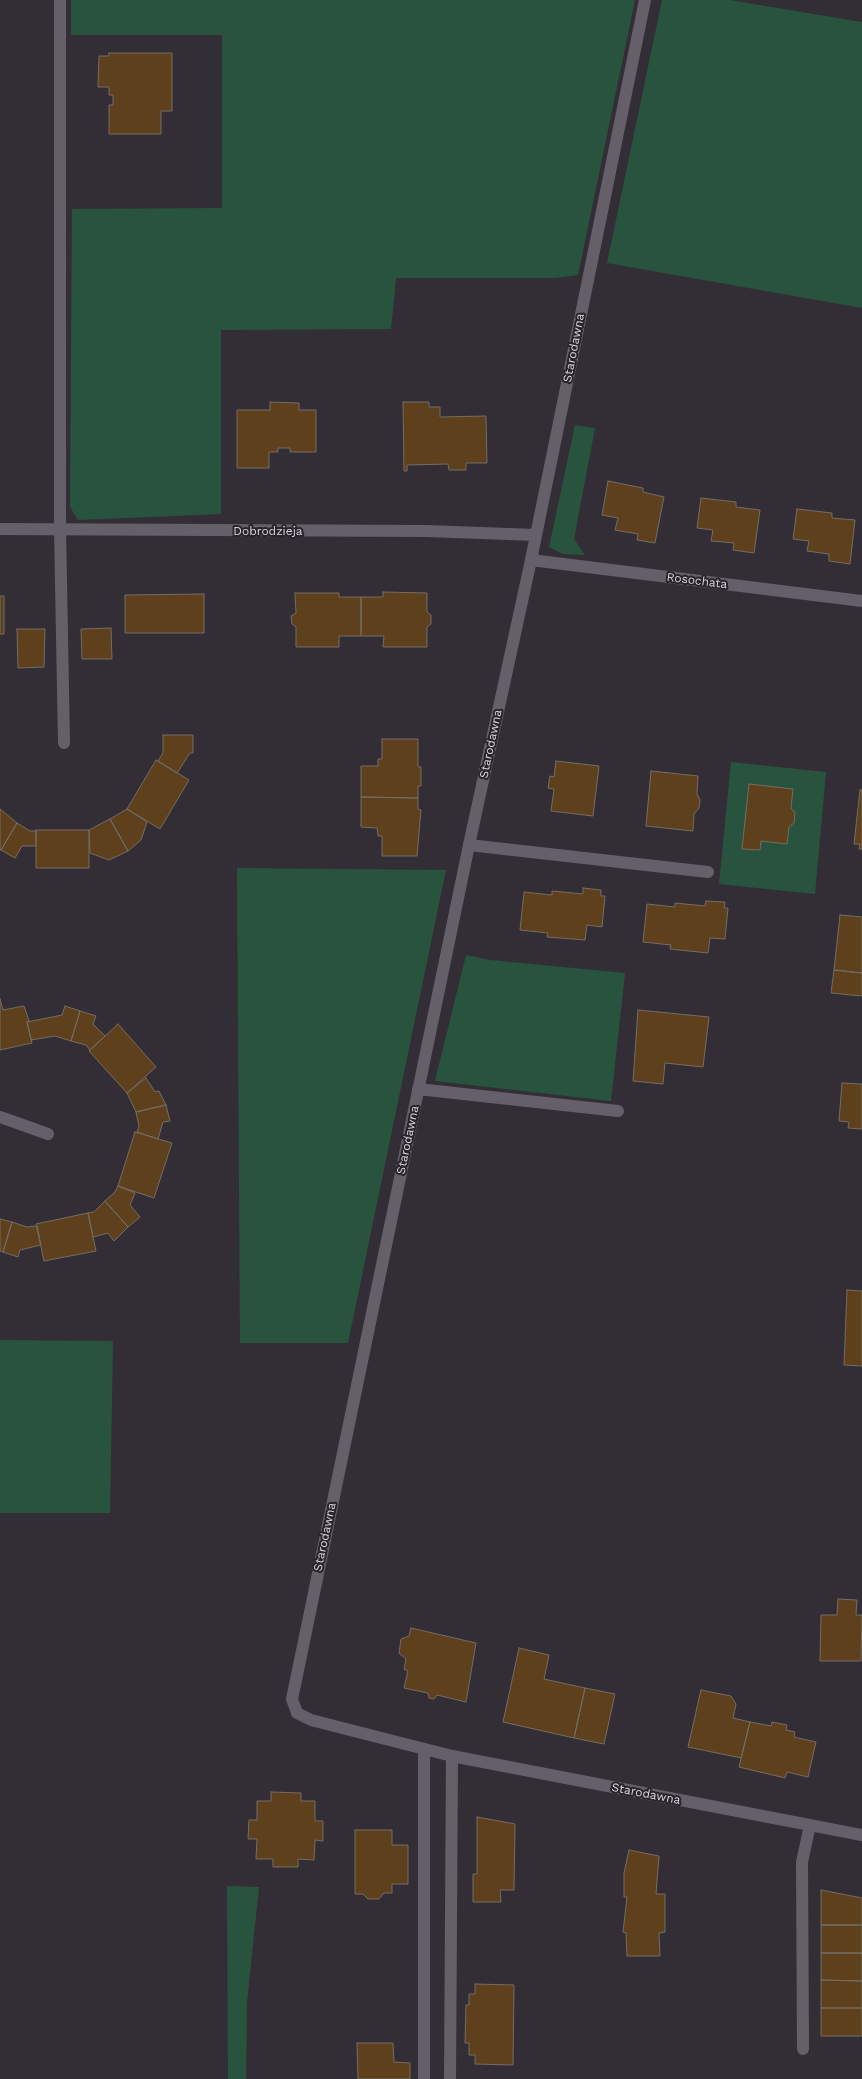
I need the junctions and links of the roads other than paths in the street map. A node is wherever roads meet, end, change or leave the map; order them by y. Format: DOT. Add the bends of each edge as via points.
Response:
graph roads {
  1 [pos="60,0"];
  2 [pos="645,0"];
  3 [pos="60,528"];
  4 [pos="0,529"];
  5 [pos="536,535"];
  6 [pos="531,560"];
  7 [pos="862,601"];
  8 [pos="64,743"];
  9 [pos="469,845"];
  10 [pos="708,872"];
  11 [pos="418,1089"];
  12 [pos="618,1111"];
  13 [pos="0,1118"];
  14 [pos="48,1134"];
  15 [pos="424,1749"];
  16 [pos="452,1756"];
  17 [pos="810,1826"];
  18 [pos="862,1835"];
  19 [pos="803,2049"];
  20 [pos="424,2079"];
  21 [pos="450,2079"];
  1 -- 3 [label="street"];
  2 -- 5 [label="street, Starodawna"];
  3 -- 4 [label="street, Dobrodzieja"];
  3 -- 5 [label="street, Dobrodzieja"];
  3 -- 8 [label="street"];
  5 -- 6 [label="street, Starodawna"];
  6 -- 7 [label="street, Rosochata"];
  6 -- 9 [label="street, Starodawna"];
  9 -- 10 [label="street"];
  9 -- 11 [label="street, Starodawna"];
  11 -- 12 [label="street"];
  11 -- 15 [label="street, Starodawna" via="292,1699 296,1714"];
  13 -- 14 [label="street"];
  15 -- 16 [label="street, Starodawna"];
  15 -- 20 [label="street"];
  16 -- 17 [label="street, Starodawna"];
  16 -- 21 [label="street"];
  17 -- 18 [label="street, Starodawna"];
  17 -- 19 [label="street" via="802,1862"];
}
